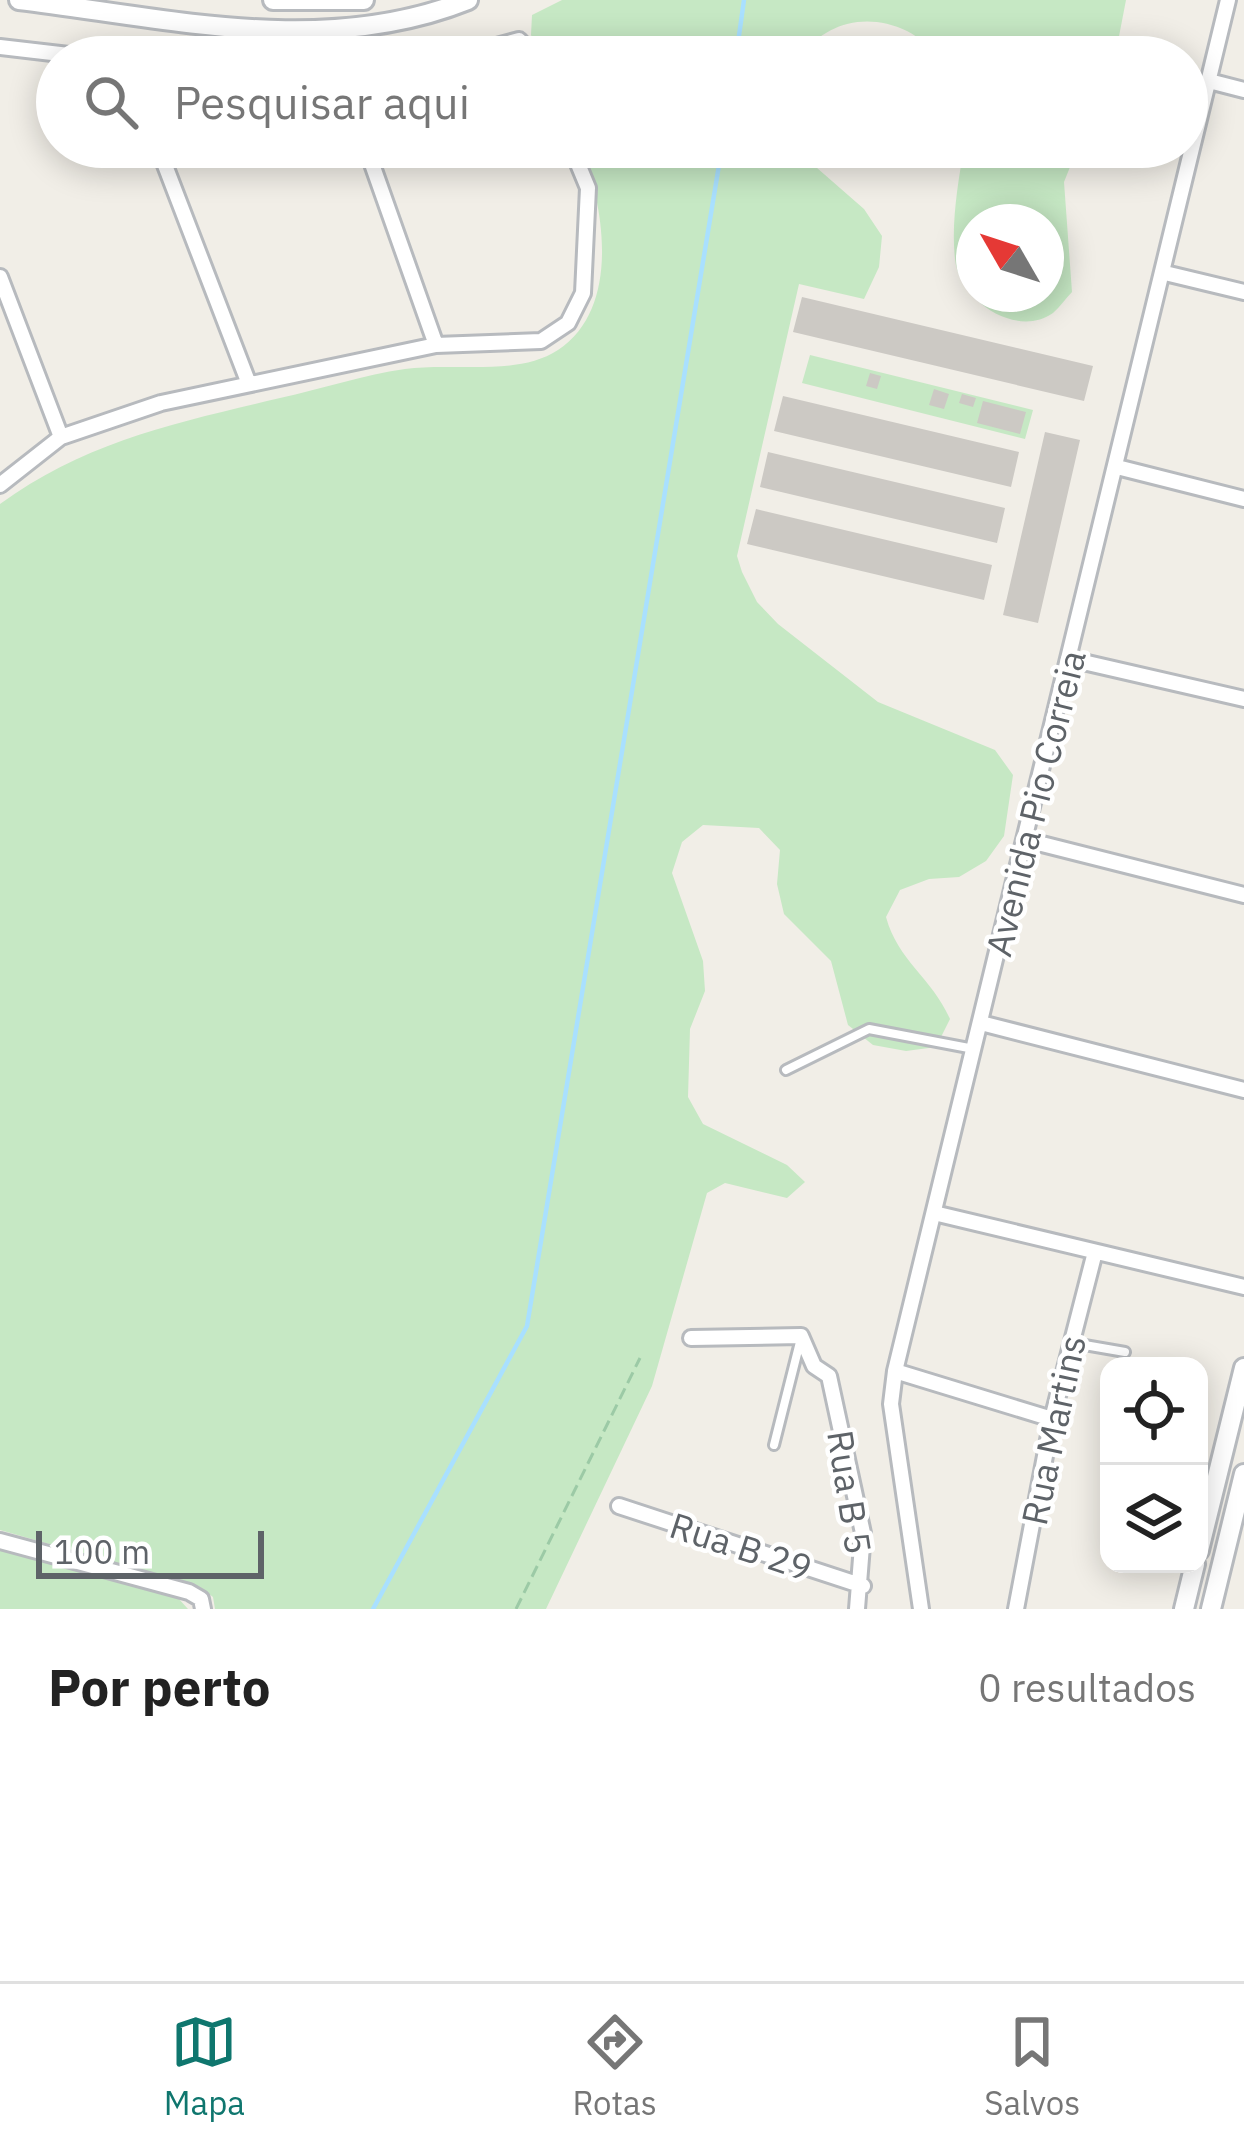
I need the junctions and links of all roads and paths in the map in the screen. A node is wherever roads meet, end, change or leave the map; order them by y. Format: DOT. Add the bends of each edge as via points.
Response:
graph roads {
  1 [pos="19,0"];
  2 [pos="274,0"];
  3 [pos="364,0"];
  4 [pos="468,0"];
  5 [pos="1228,0"];
  6 [pos="0,47"];
  7 [pos="36,51"];
  8 [pos="1209,81"];
  9 [pos="1208,85"];
  10 [pos="1244,90"];
  11 [pos="166,168"];
  12 [pos="373,168"];
  13 [pos="580,168"];
  14 [pos="1189,168"];
  15 [pos="1165,273"];
  16 [pos="0,277"];
  17 [pos="1244,292"];
  18 [pos="436,345"];
  19 [pos="249,384"];
  20 [pos="61,437"];
  21 [pos="1117,467"];
  22 [pos="0,485"];
  23 [pos="1244,499"];
  24 [pos="1070,659"];
  25 [pos="1244,699"];
  26 [pos="1026,840"];
  27 [pos="1244,895"];
  28 [pos="980,1023"];
  29 [pos="974,1049"];
  30 [pos="786,1070"];
  31 [pos="1244,1090"];
  32 [pos="934,1213"];
  33 [pos="1095,1252"];
  34 [pos="1244,1288"];
  35 [pos="802,1336"];
  36 [pos="691,1338"];
  37 [pos="1071,1343"];
  38 [pos="1125,1352"];
  39 [pos="640,1358"];
  40 [pos="1244,1368"];
  41 [pos="896,1371"];
  42 [pos="1052,1419"];
  43 [pos="774,1445"];
  44 [pos="1243,1483"];
  45 [pos="619,1506"];
  46 [pos="1208,1514"];
  47 [pos="0,1541"];
  48 [pos="1194,1573"];
  49 [pos="863,1586"];
  50 [pos="203,1609"];
  51 [pos="516,1609"];
  52 [pos="857,1609"];
  53 [pos="921,1609"];
  54 [pos="1016,1609"];
  55 [pos="1184,1609"];
  56 [pos="1211,1609"];
  1 -- 4 [label="street" via="292,33 387,22"];
  2 -- 3 [label="street"];
  5 -- 8 [label="street, Avenida Pio Correia"];
  6 -- 7 [label="street"];
  8 -- 9 [label="street, Avenida Pio Correia"];
  8 -- 10 [label="street"];
  11 -- 19 [label="street"];
  12 -- 18 [label="street"];
  13 -- 18 [label="street" via="588,188 583,293 568,323 541,341"];
  14 -- 15 [label="street, Avenida Pio Correia"];
  15 -- 17 [label="street"];
  15 -- 21 [label="street, Avenida Pio Correia"];
  16 -- 20 [label="street"];
  18 -- 19 [label="street"];
  19 -- 20 [label="street"];
  20 -- 22 [label="street"];
  21 -- 23 [label="street"];
  21 -- 24 [label="street, Avenida Pio Correia"];
  24 -- 25 [label="street"];
  24 -- 26 [label="street, Avenida Pio Correia"];
  26 -- 27 [label="street"];
  26 -- 28 [label="street, Avenida Pio Correia"];
  28 -- 29 [label="street, Avenida Pio Correia"];
  28 -- 31 [label="street"];
  29 -- 30 [label="lane" via="869,1029"];
  29 -- 32 [label="street, Avenida Pio Correia"];
  32 -- 33 [label="street"];
  32 -- 41 [label="street, Avenida Pio Correia"];
  33 -- 34 [label="street"];
  33 -- 37 [label="street, Rua Martins"];
  35 -- 36 [label="street"];
  35 -- 43 [label="lane"];
  35 -- 49 [label="street, Rua B 5" via="814,1366 829,1376 862,1533"];
  37 -- 38 [label="lane"];
  37 -- 42 [label="street, Rua Martins"];
  39 -- 51 [label="path"];
  40 -- 46 [label="street"];
  41 -- 42 [label="street"];
  41 -- 53 [label="street, Avenida Pio Correia" via="891,1404"];
  42 -- 54 [label="street, Rua Martins"];
  44 -- 56 [label="street"];
  45 -- 49 [label="street, Rua B 29"];
  47 -- 50 [label="street" via="189,1592"];
  48 -- 55 [label="street"];
  49 -- 52 [label="street, Rua B 5"];
}
